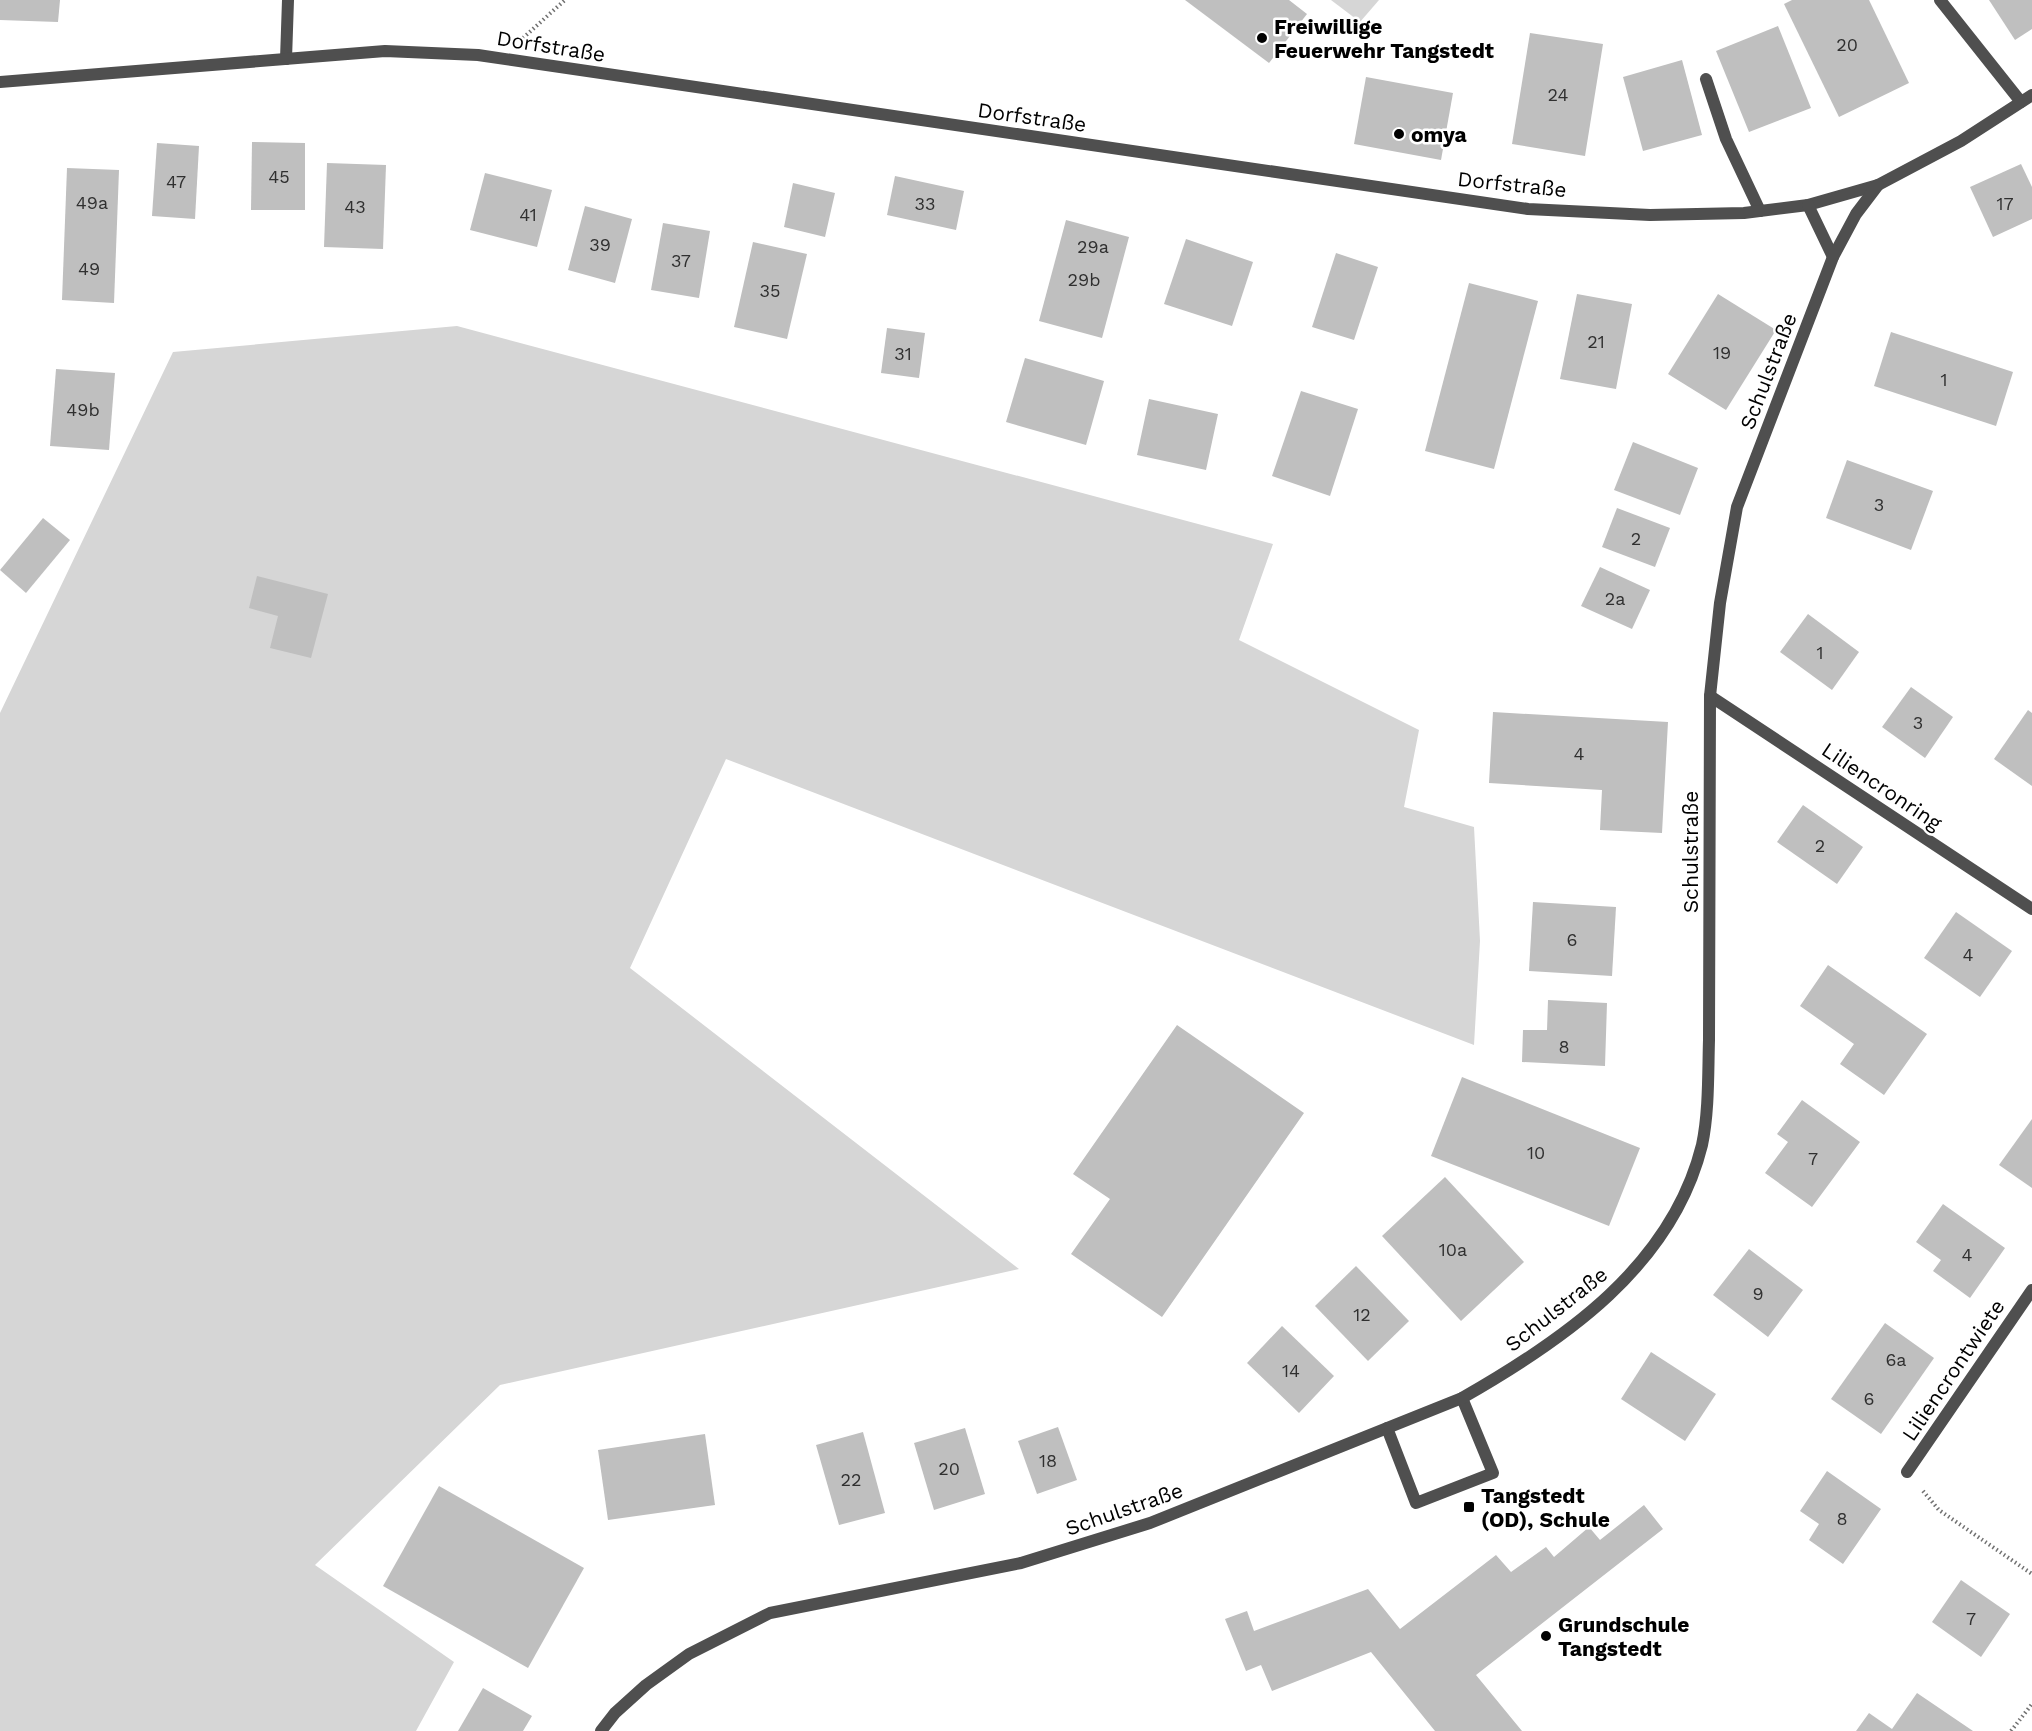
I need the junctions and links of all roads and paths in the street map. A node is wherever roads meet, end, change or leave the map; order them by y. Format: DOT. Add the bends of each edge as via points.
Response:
graph roads {
  1 [pos="288,0"];
  2 [pos="565,0"];
  3 [pos="1940,0"];
  4 [pos="286,58"];
  5 [pos="499,58"];
  6 [pos="1706,79"];
  7 [pos="0,82"];
  8 [pos="2027,98"];
  9 [pos="1878,185"];
  10 [pos="1808,205"];
  11 [pos="1760,211"];
  12 [pos="1833,257"];
  13 [pos="1710,696"];
  14 [pos="2032,909"];
  15 [pos="2032,1290"];
  16 [pos="1462,1398"];
  17 [pos="1387,1428"];
  18 [pos="1907,1472"];
  19 [pos="2032,1574"];
  20 [pos="2032,1704"];
  21 [pos="601,1731"];
  22 [pos="2011,1731"];
  1 -- 4 [label="street"];
  2 -- 5 [label="path"];
  3 -- 8 [label="street"];
  4 -- 5 [label="street, Dorfstraße" via="385,51"];
  4 -- 7 [label="street, Dorfstraße"];
  5 -- 11 [label="street, Dorfstraße" via="1528,209 1650,215"];
  6 -- 11 [label="street" via="1726,139"];
  8 -- 9 [label="street, Dorfstraße" via="1960,141"];
  9 -- 10 [label="street, Dorfstraße"];
  9 -- 12 [label="street, Schulstraße" via="1856,214"];
  10 -- 11 [label="street, Dorfstraße"];
  10 -- 12 [label="street"];
  12 -- 13 [label="street, Schulstraße" via="1737,507 1720,603"];
  13 -- 14 [label="street, Liliencronring"];
  13 -- 16 [label="street, Schulstraße" via="1707,1094 1702,1144 1690,1180 1656,1244 1605,1300 1505,1374"];
  15 -- 18 [label="street, Liliencrontwiete"];
  16 -- 17 [label="street, Schulstraße"];
  16 -- 17 [label="street" via="1493,1473 1416,1503"];
  17 -- 21 [label="street, Schulstraße" via="1150,1523 1021,1563 770,1613 680,1660 646,1685"];
  18 -- 19 [label="path" via="1939,1509"];
  20 -- 22 [label="path"];
}
